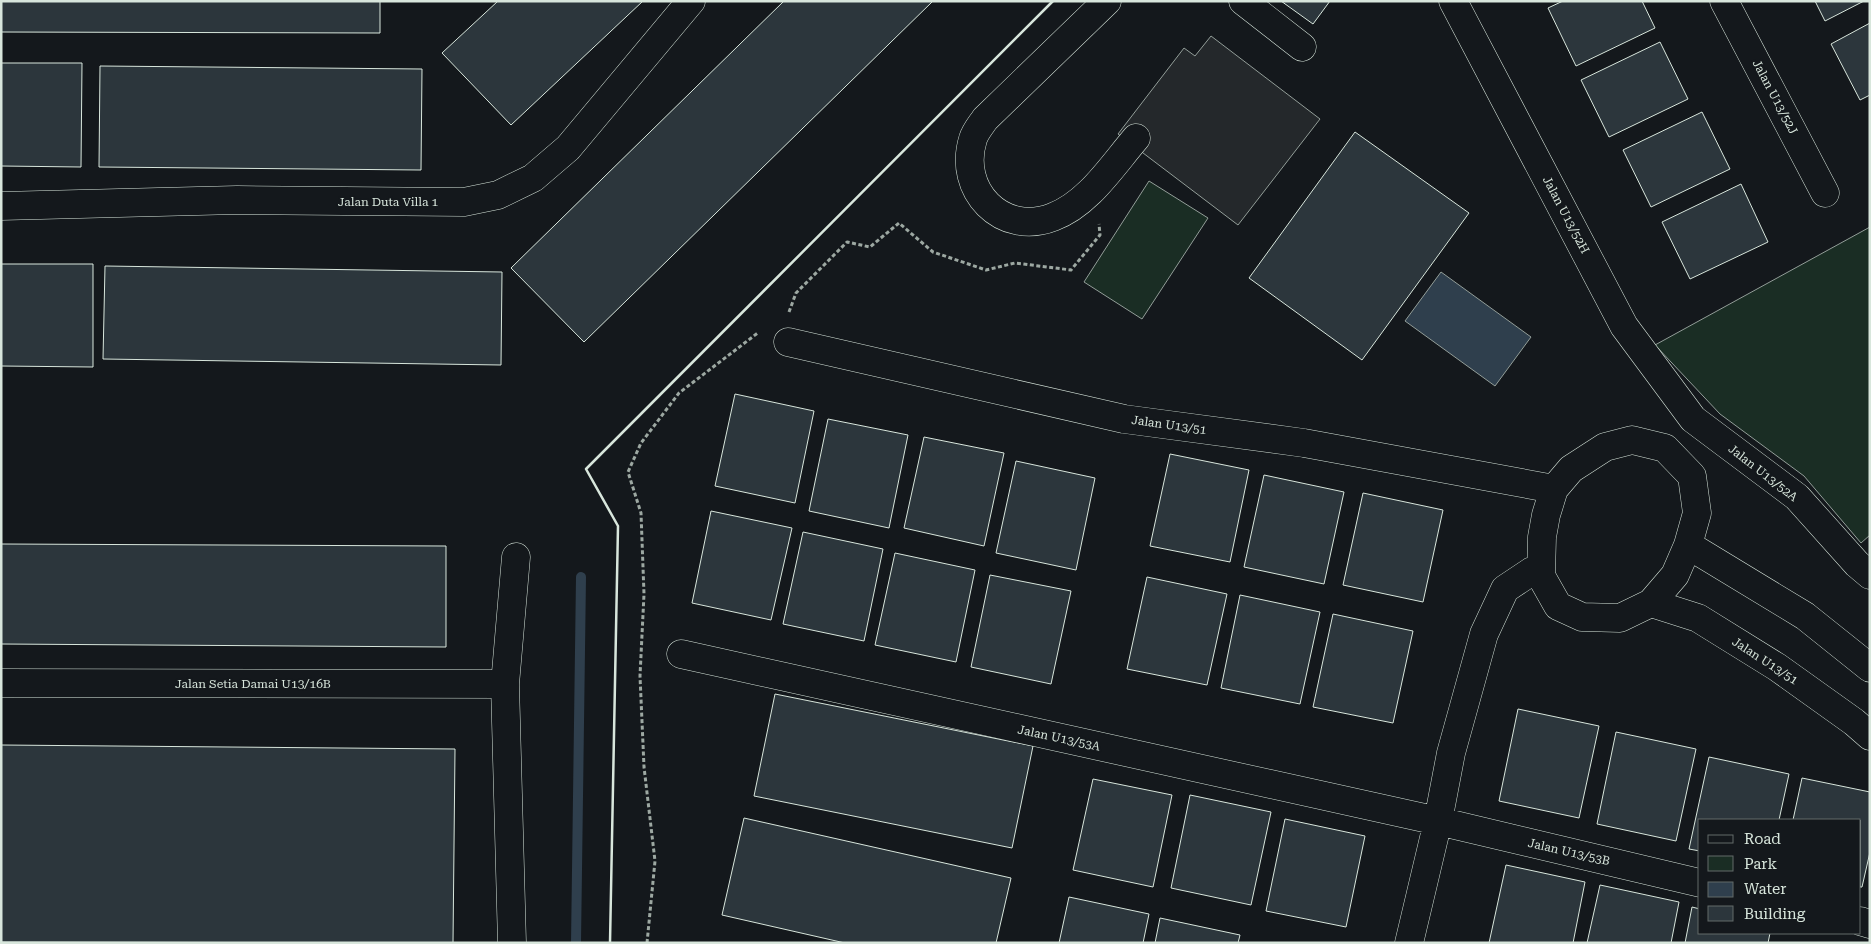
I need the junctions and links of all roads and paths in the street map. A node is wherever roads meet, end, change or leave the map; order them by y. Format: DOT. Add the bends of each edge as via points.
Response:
graph roads {
  1 [pos="691,1"];
  2 [pos="1107,1"];
  3 [pos="1243,1"];
  4 [pos="1453,1"];
  5 [pos="1724,1"];
  6 [pos="1302,47"];
  7 [pos="1136,138"];
  8 [pos="1825,193"];
  9 [pos="1084,198"];
  10 [pos="1,206"];
  11 [pos="783,316"];
  12 [pos="759,332"];
  13 [pos="788,342"];
  14 [pos="1693,419"];
  15 [pos="1665,448"];
  16 [pos="1554,490"];
  17 [pos="1688,545"];
  18 [pos="516,557"];
  19 [pos="1870,575"];
  20 [pos="1541,576"];
  21 [pos="1651,603"];
  22 [pos="680,654"];
  23 [pos="1870,668"];
  24 [pos="1,683"];
  25 [pos="505,684"];
  26 [pos="1870,736"];
  27 [pos="1438,821"];
  28 [pos="1698,883"];
  29 [pos="512,943"];
  30 [pos="647,943"];
  31 [pos="1409,943"];
  1 -- 10 [label="street, Jalan Duta Villa 1" via="568,148 533,178 498,195 464,202 237,200"];
  2 -- 9 [label="street" via="985,119 973,137 969,166 974,184 989,207 1012,220 1033,222 1054,217"];
  3 -- 6 [label="street"];
  4 -- 14 [label="street, Jalan U13/52H" via="1624,326"];
  5 -- 8 [label="street, Jalan U13/52J"];
  7 -- 9 [label="street"];
  9 -- 11 [label="path" via="1098,216 1100,235 1071,270 1015,263 986,270 933,252 899,223 870,246 847,242 796,293 790,311"];
  12 -- 30 [label="path" via="679,392 641,443 628,472 641,513 644,594 640,676 644,767 655,861"];
  13 -- 16 [label="street, Jalan U13/51" via="1124,419 1304,443"];
  14 -- 15 [label="street"];
  14 -- 19 [label="street, Jalan U13/52A" via="1797,497"];
  15 -- 16 [label="street" via="1632,440 1605,447 1571,469"];
  15 -- 17 [label="street" via="1692,476 1697,513"];
  16 -- 20 [label="street" via="1542,538"];
  17 -- 21 [label="street" via="1674,575"];
  17 -- 23 [label="street" via="1805,616"];
  18 -- 25 [label="street"];
  20 -- 21 [label="street" via="1558,606 1582,617 1620,618"];
  20 -- 27 [label="street" via="1532,571 1505,589 1484,634 1451,753"];
  21 -- 26 [label="street, Jalan U13/51" via="1698,618 1777,666"];
  22 -- 27 [label="street, Jalan U13/53A"];
  24 -- 25 [label="street, Jalan Setia Damai U13/16B"];
  25 -- 29 [label="street"];
  27 -- 28 [label="street, Jalan U13/53B"];
  27 -- 31 [label="street"];
}
